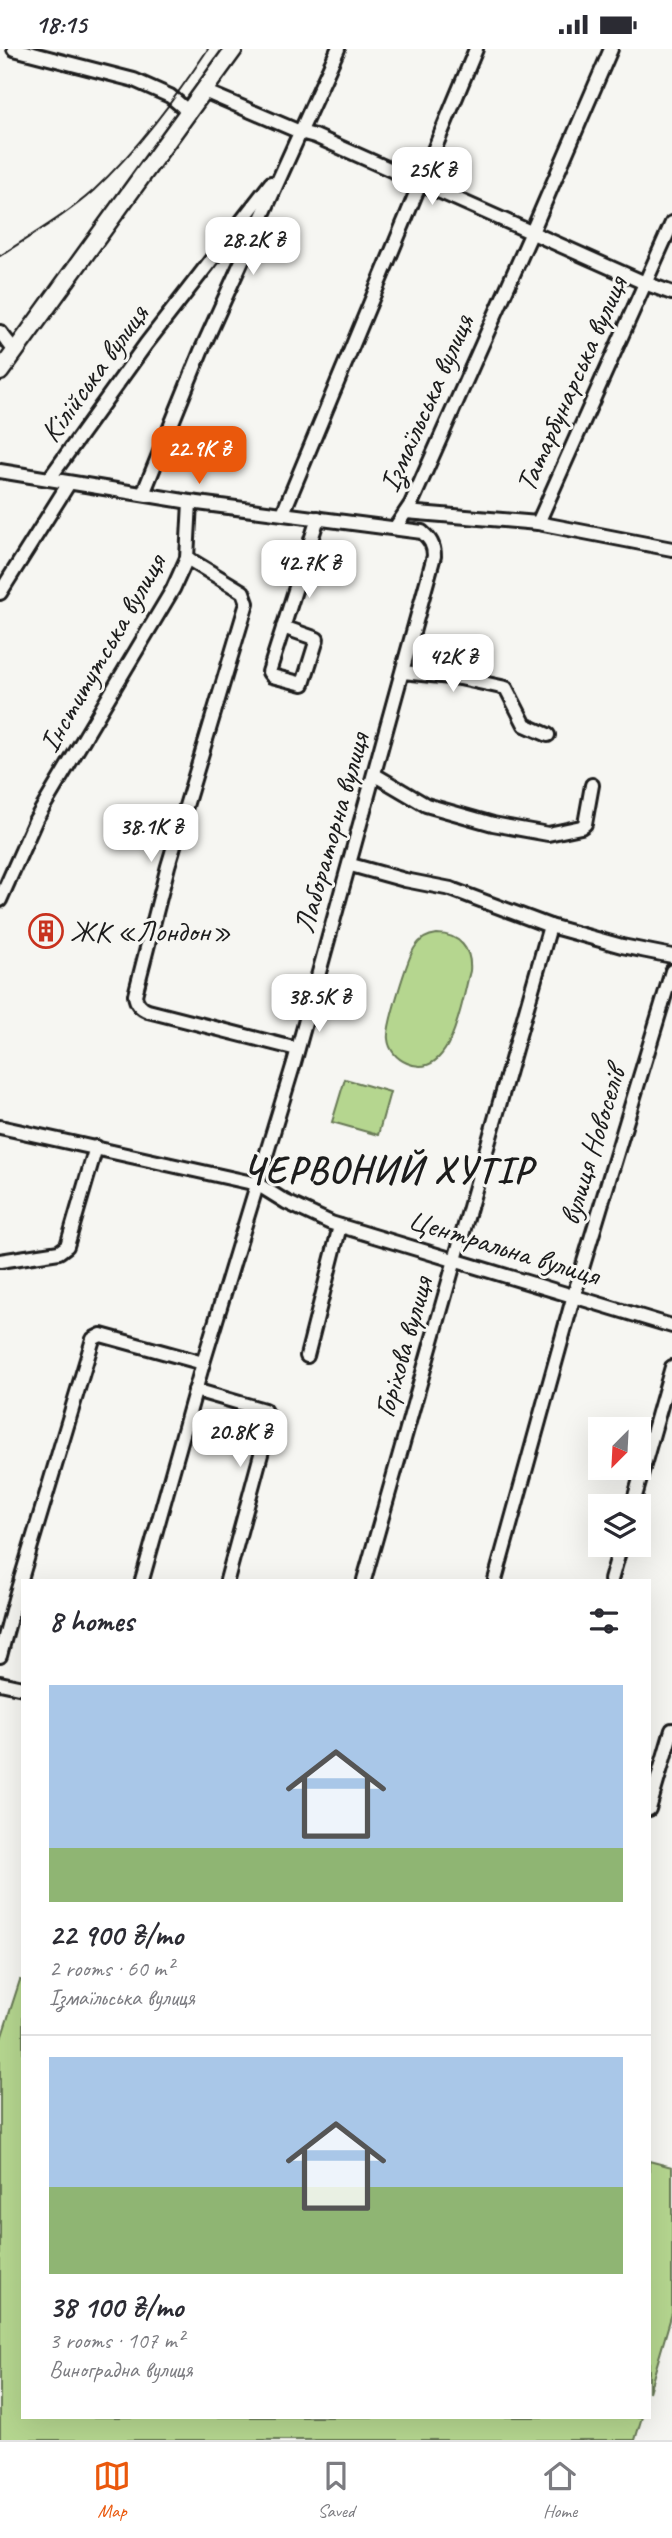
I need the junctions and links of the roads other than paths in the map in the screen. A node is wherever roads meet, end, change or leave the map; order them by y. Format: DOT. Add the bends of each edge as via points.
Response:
graph roads {
  1 [pos="14,49"];
  2 [pos="234,49"];
  3 [pos="338,49"];
  4 [pos="476,49"];
  5 [pos="611,49"];
  6 [pos="204,91"];
  7 [pos="189,112"];
  8 [pos="300,132"];
  9 [pos="284,166"];
  10 [pos="420,184"];
  11 [pos="672,223"];
  12 [pos="532,232"];
  13 [pos="645,283"];
  14 [pos="672,293"];
  15 [pos="0,332"];
  16 [pos="15,351"];
  17 [pos="0,372"];
  18 [pos="0,471"];
  19 [pos="49,479"];
  20 [pos="69,483"];
  21 [pos="144,494"];
  22 [pos="190,502"];
  23 [pos="406,512"];
  24 [pos="283,513"];
  25 [pos="318,518"];
  26 [pos="538,523"];
  27 [pos="395,528"];
  28 [pos="672,549"];
  29 [pos="187,558"];
  30 [pos="0,593"];
  31 [pos="283,627"];
  32 [pos="403,672"];
  33 [pos="548,735"];
  34 [pos="375,775"];
  35 [pos="592,785"];
  36 [pos="351,865"];
  37 [pos="0,900"];
  38 [pos="550,926"];
  39 [pos="672,956"];
  40 [pos="672,971"];
  41 [pos="297,1049"];
  42 [pos="0,1127"];
  43 [pos="96,1147"];
  44 [pos="257,1184"];
  45 [pos="340,1226"];
  46 [pos="455,1260"];
  47 [pos="0,1261"];
  48 [pos="574,1296"];
  49 [pos="672,1326"];
  50 [pos="307,1356"];
  51 [pos="203,1363"];
  52 [pos="672,1367"];
  53 [pos="195,1390"];
  54 [pos="636,1494"];
  55 [pos="618,1557"];
  56 [pos="142,1579"];
  57 [pos="227,1579"];
  58 [pos="364,1579"];
  59 [pos="495,1579"];
  60 [pos="611,1579"];
  61 [pos="0,1656"];
  62 [pos="0,1683"];
  63 [pos="21,1688"];
  64 [pos="672,1730"];
  65 [pos="651,1801"];
  1 -- 7 [label="street" via="142,82"];
  2 -- 6 [label="main road"];
  3 -- 8 [label="street"];
  4 -- 10 [label="street"];
  5 -- 12 [label="street, Ізмаїльська вулиця"];
  6 -- 7 [label="main road"];
  6 -- 8 [label="street"];
  7 -- 16 [label="main road"];
  8 -- 9 [label="street"];
  8 -- 10 [label="street"];
  9 -- 19 [label="street, Кілійська вулиця"];
  9 -- 21 [label="street" via="201,351"];
  10 -- 12 [label="street"];
  10 -- 24 [label="street"];
  11 -- 13 [label="street, Татарбунарська вулиця"];
  12 -- 13 [label="street"];
  12 -- 23 [label="street, Ізмаїльська вулиця"];
  13 -- 14 [label="street"];
  13 -- 26 [label="street, Татарбунарська вулиця"];
  15 -- 16 [label="street"];
  16 -- 17 [label="main road"];
  18 -- 19 [label="street, Ізмаїльська вулиця"];
  19 -- 20 [label="street, Ізмаїльська вулиця"];
  20 -- 21 [label="street, Ізмаїльська вулиця"];
  20 -- 30 [label="street"];
  21 -- 22 [label="street, Ізмаїльська вулиця"];
  22 -- 24 [label="street, Ізмаїльська вулиця"];
  22 -- 29 [label="street, Інститутська вулиця"];
  23 -- 26 [label="street, Татарбунарська вулиця"];
  23 -- 27 [label="street, Ізмаїльська вулиця"];
  24 -- 25 [label="street, Ізмаїльська вулиця"];
  25 -- 27 [label="street, Ізмаїльська вулиця"];
  25 -- 31 [label="street"];
  26 -- 28 [label="street"];
  27 -- 32 [label="street, Лабораторна вулиця" via="422,532 432,542 434,556"];
  29 -- 37 [label="street, Інститутська вулиця" via="163,608 36,819"];
  29 -- 41 [label="street" via="243,592 247,603 168,866 135,995 143,1009"];
  31 -- 31 [label="street" via="317,639 303,684 270,674"];
  32 -- 33 [label="street" via="506,688 525,725"];
  32 -- 34 [label="street, Лабораторна вулиця"];
  34 -- 35 [label="street" via="426,805 548,834 585,824"];
  34 -- 36 [label="street, Лабораторна вулиця"];
  36 -- 38 [label="street" via="451,889"];
  36 -- 41 [label="street, Лабораторна вулиця"];
  38 -- 39 [label="street"];
  38 -- 46 [label="street, Горіхова вулиця"];
  40 -- 48 [label="street, вулиця Новоселів"];
  41 -- 44 [label="street, Лабораторна вулиця"];
  42 -- 43 [label="street, Центральна вулиця"];
  43 -- 44 [label="street, Центральна вулиця"];
  43 -- 47 [label="street" via="67,1246 59,1252"];
  44 -- 45 [label="street, Центральна вулиця"];
  44 -- 51 [label="street, Лабораторна вулиця"];
  45 -- 46 [label="street, Центральна вулиця"];
  45 -- 50 [label="street"];
  46 -- 48 [label="street, Центральна вулиця"];
  46 -- 58 [label="street, Горіхова вулиця"];
  48 -- 49 [label="street, Центральна вулиця"];
  48 -- 59 [label="street, вулиця Новоселів"];
  51 -- 53 [label="street, Лабораторна вулиця"];
  51 -- 61 [label="street" via="101,1335 93,1339"];
  52 -- 54 [label="street"];
  53 -- 56 [label="street, Лабораторна вулиця"];
  53 -- 57 [label="street" via="264,1410 269,1417"];
  55 -- 60 [label="street"];
  62 -- 63 [label="street"];
  64 -- 65 [label="street"];
}
